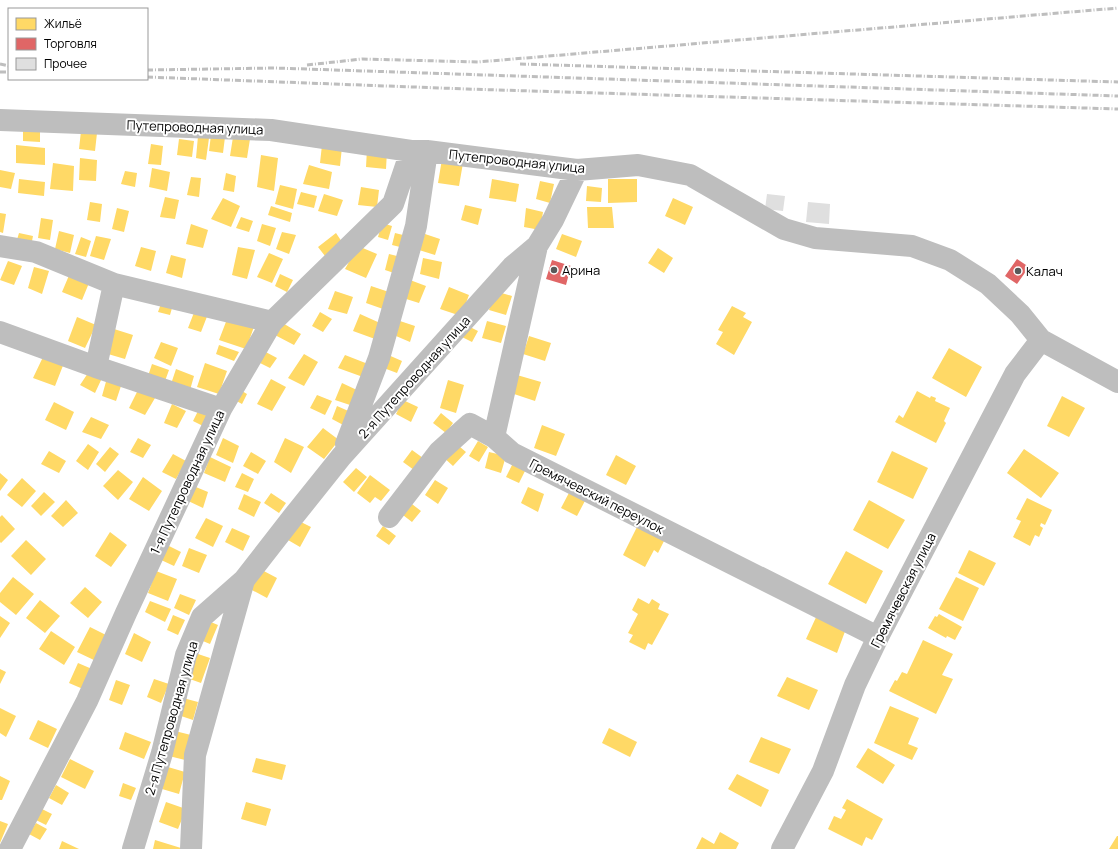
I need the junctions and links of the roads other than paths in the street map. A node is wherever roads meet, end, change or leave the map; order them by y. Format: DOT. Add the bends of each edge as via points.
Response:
graph roads {
  1 [pos="0,120"];
  2 [pos="419,151"];
  3 [pos="577,170"];
  4 [pos="0,246"];
  5 [pos="536,246"];
  6 [pos="114,284"];
  7 [pos="272,322"];
  8 [pos="0,332"];
  9 [pos="1041,340"];
  10 [pos="96,367"];
  11 [pos="1118,382"];
  12 [pos="220,409"];
  13 [pos="494,437"];
  14 [pos="341,457"];
  15 [pos="389,517"];
  16 [pos="244,580"];
  17 [pos="878,637"];
  18 [pos="10,849"];
  19 [pos="133,849"];
  20 [pos="191,849"];
  21 [pos="782,849"];
  1 -- 2 [label="street, Путепроводная улица" via="271,130"];
  2 -- 3 [label="street, Путепроводная улица"];
  2 -- 7 [label="street, 1-я Путепроводная улица" via="393,204"];
  2 -- 14 [label="street" via="416,226 380,358"];
  3 -- 5 [label="street, 2-я Путепроводная улица" via="553,220"];
  3 -- 9 [label="street, Путепроводная улица" via="638,165 690,175 784,228 815,238 912,246 950,260 988,284 1020,314"];
  4 -- 6 [label="street" via="36,252"];
  5 -- 13 [label="street"];
  5 -- 14 [label="street, 2-я Путепроводная улица" via="512,267"];
  6 -- 7 [label="street"];
  6 -- 10 [label="street"];
  7 -- 12 [label="street, 1-я Путепроводная улица"];
  8 -- 10 [label="street"];
  9 -- 11 [label="street, Путепроводная улица"];
  9 -- 17 [label="street, Гремячевская улица" via="1015,374"];
  10 -- 12 [label="street"];
  12 -- 18 [label="street, 1-я Путепроводная улица" via="87,701"];
  13 -- 15 [label="street, Гремячевский переулок" via="470,424 439,452"];
  13 -- 17 [label="street, Гремячевский переулок" via="512,453"];
  14 -- 16 [label="street, 2-я Путепроводная улица"];
  16 -- 19 [label="street, 2-я Путепроводная улица" via="202,617 186,655 162,753"];
  16 -- 20 [label="street, 2-я Путепроводная улица" via="195,755"];
  17 -- 21 [label="street, Гремячевская улица" via="855,684 823,771"];
}
